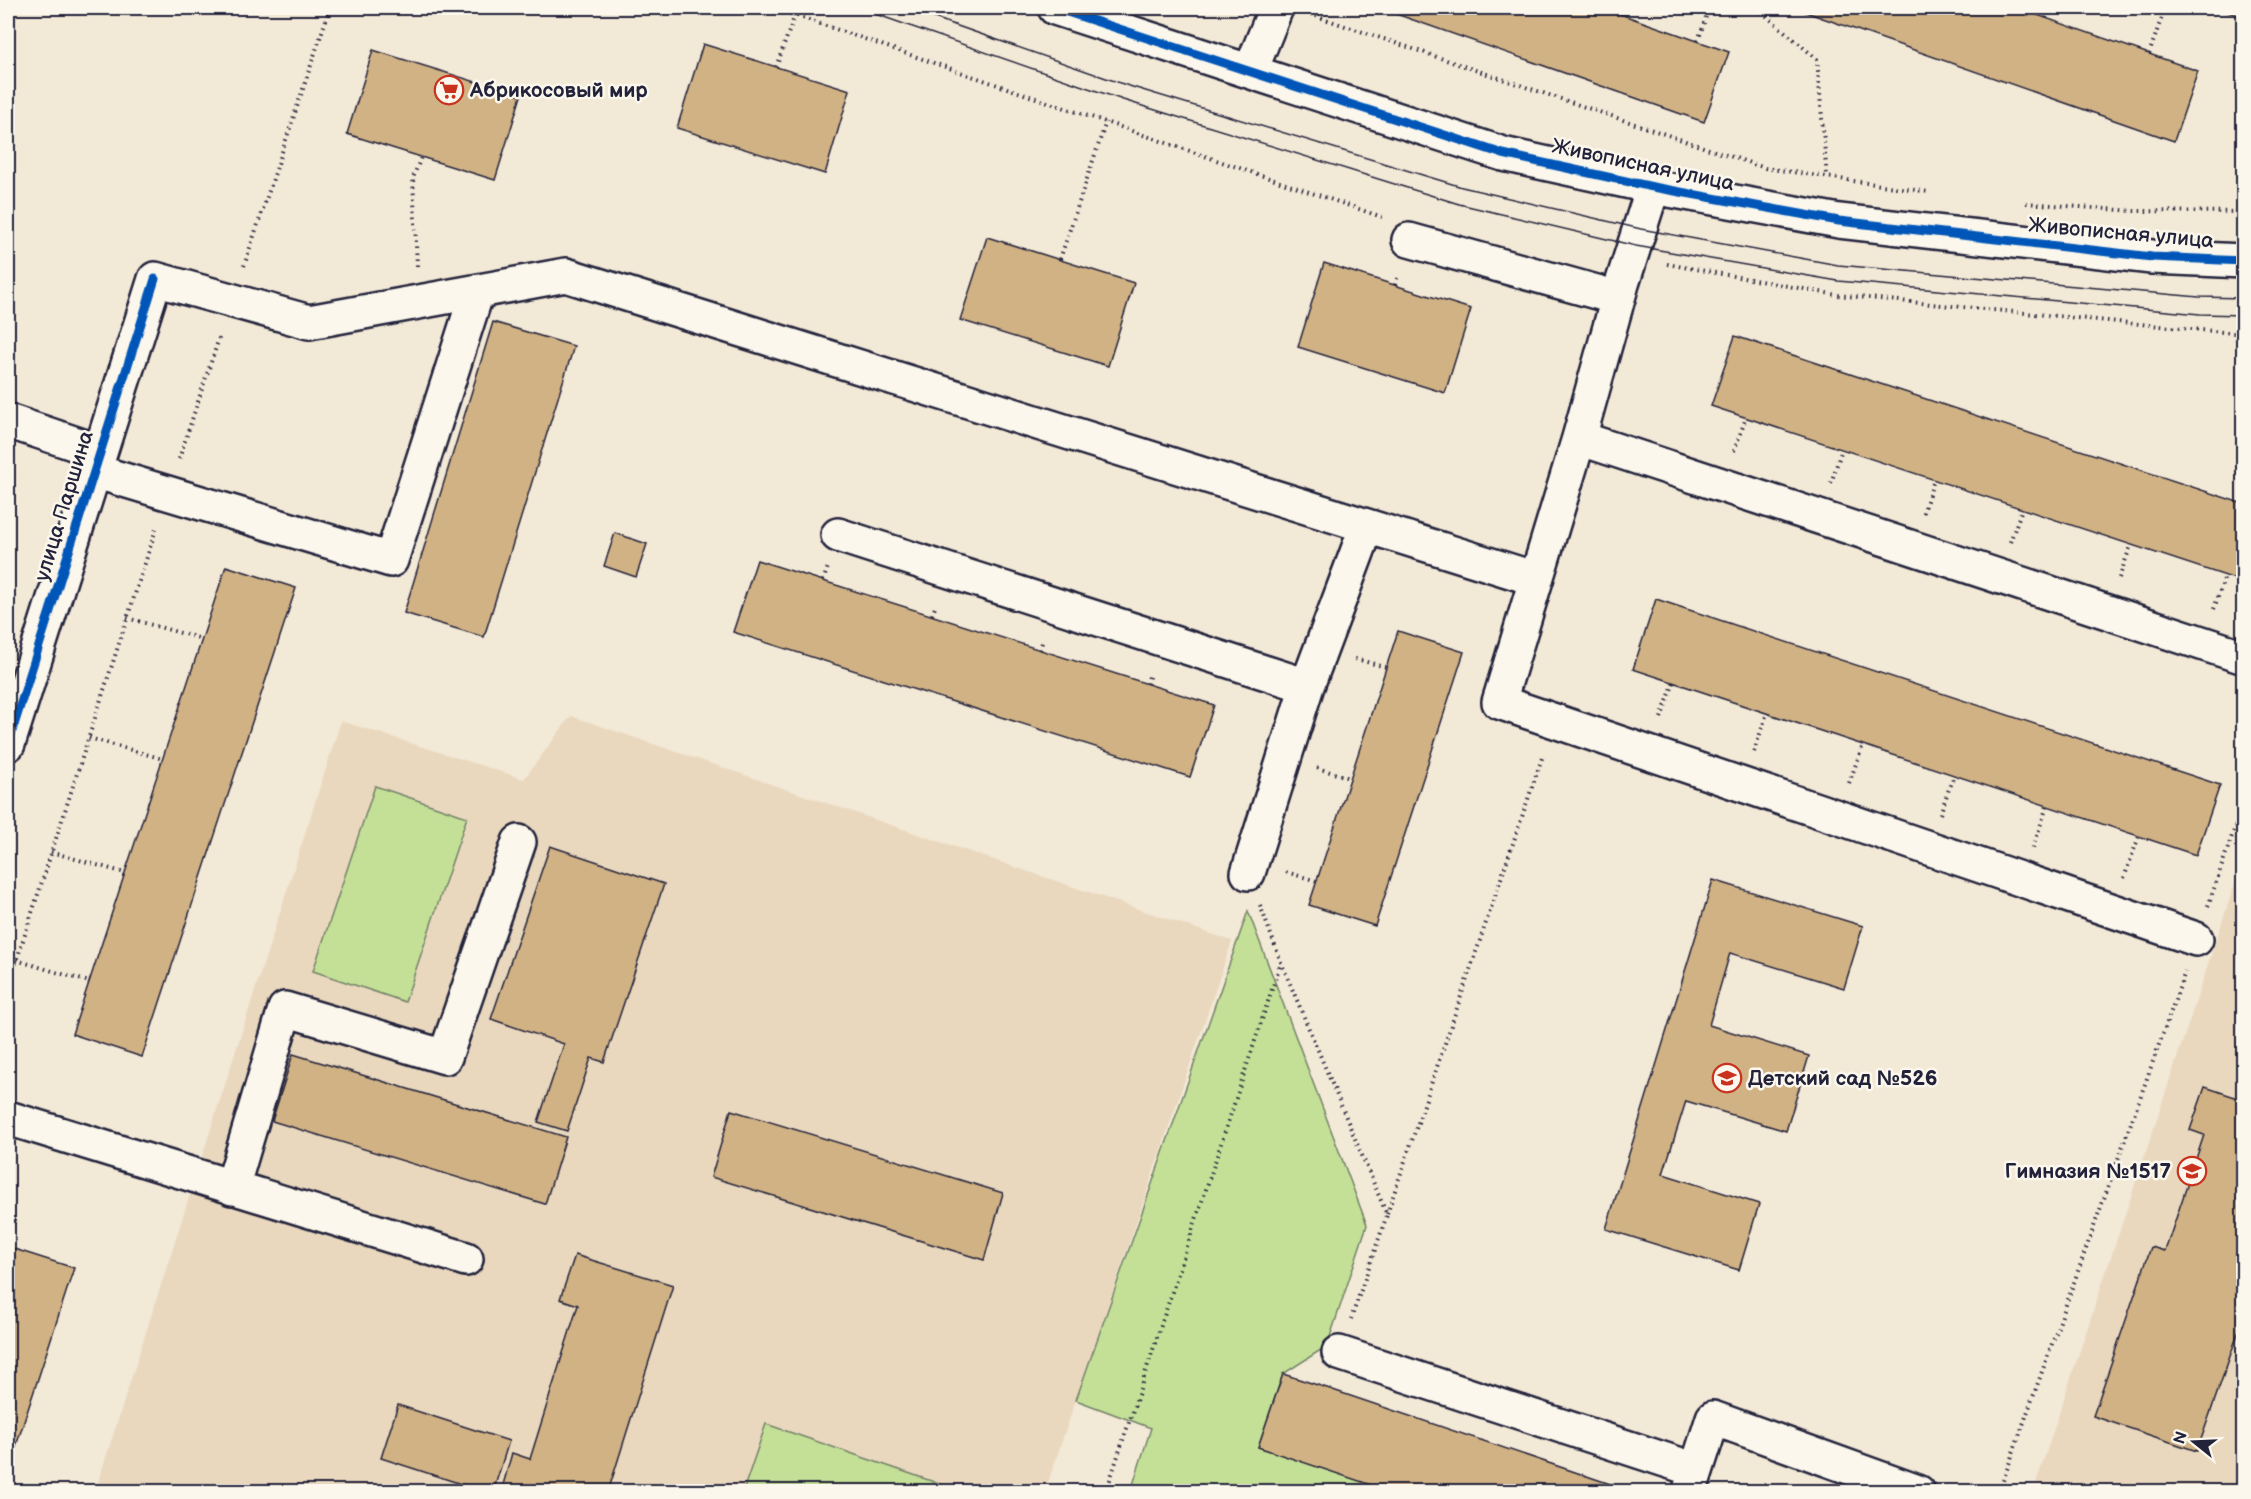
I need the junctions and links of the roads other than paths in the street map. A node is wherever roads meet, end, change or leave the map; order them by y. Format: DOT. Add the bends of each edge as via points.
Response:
graph roads {
  1 [pos="1055,8"];
  2 [pos="1288,9"];
  3 [pos="1120,17"];
  4 [pos="1251,70"];
  5 [pos="1653,187"];
  6 [pos="1398,229"];
  7 [pos="2244,261"];
  8 [pos="1620,291"];
  9 [pos="477,292"];
  10 [pos="8,422"];
  11 [pos="1579,438"];
  12 [pos="97,462"];
  13 [pos="1367,526"];
  14 [pos="838,535"];
  15 [pos="1536,579"];
  16 [pos="2244,657"];
  17 [pos="1307,686"];
  18 [pos="8,744"];
  19 [pos="519,842"];
  20 [pos="1248,873"];
  21 [pos="2196,939"];
  22 [pos="8,1118"];
  23 [pos="232,1188"];
  24 [pos="466,1259"];
  25 [pos="1339,1353"];
  26 [pos="1693,1481"];
  27 [pos="1918,1491"];
  1 -- 3 [label="street, Живописная улица"];
  2 -- 4 [label="street"];
  3 -- 4 [label="street, Живописная улица"];
  4 -- 5 [label="street, Живописная улица" via="1503,154"];
  5 -- 7 [label="street, Живописная улица" via="1839,221 2152,257"];
  5 -- 8 [label="street"];
  6 -- 8 [label="street"];
  8 -- 11 [label="street"];
  9 -- 12 [label="street, улица Паршина" via="309,322 154,279"];
  9 -- 12 [label="street" via="391,560"];
  9 -- 13 [label="street" via="566,275"];
  10 -- 12 [label="street"];
  11 -- 15 [label="street"];
  11 -- 16 [label="street"];
  12 -- 18 [label="street, улица Паршина"];
  13 -- 15 [label="street"];
  13 -- 17 [label="street"];
  14 -- 17 [label="street"];
  15 -- 21 [label="street" via="1499,702"];
  17 -- 20 [label="street"];
  19 -- 23 [label="street" via="445,1057 285,1009"];
  22 -- 23 [label="street"];
  23 -- 24 [label="street"];
  25 -- 26 [label="street"];
  26 -- 27 [label="street" via="1713,1418"];
}
